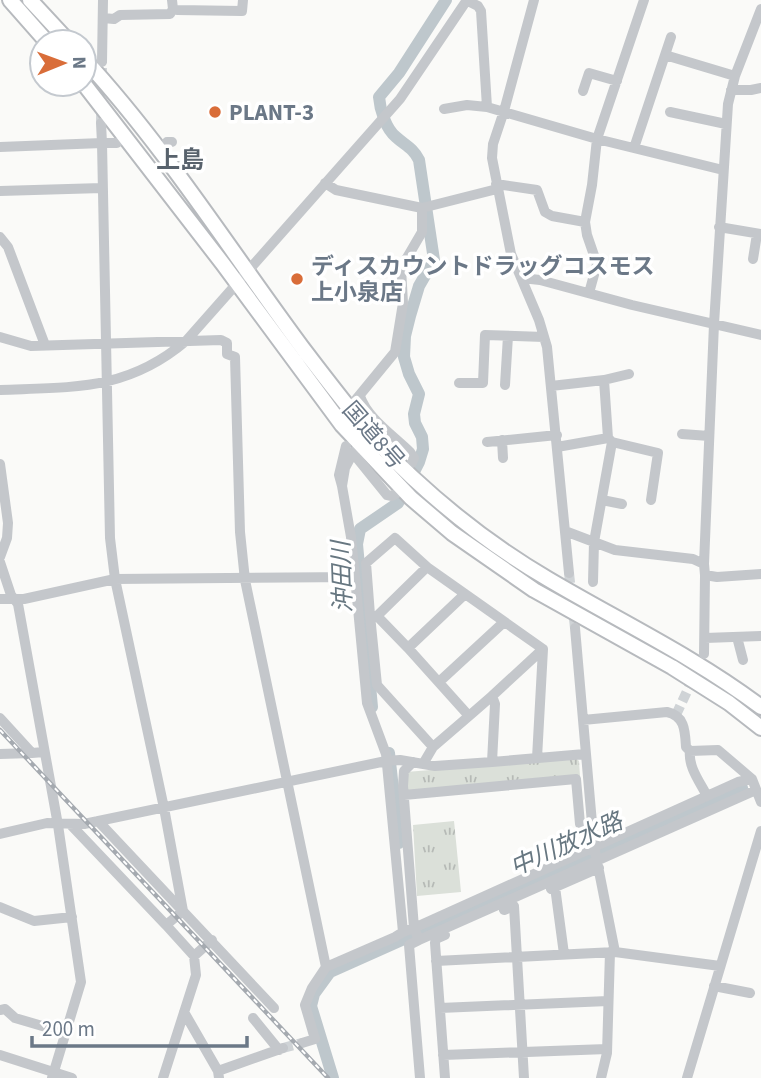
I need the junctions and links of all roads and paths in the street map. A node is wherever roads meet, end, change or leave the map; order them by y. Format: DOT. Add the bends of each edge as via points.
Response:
graph roads {
  1 [pos="10,0"];
  2 [pos="30,0"];
  3 [pos="103,0"];
  4 [pos="241,0"];
  5 [pos="466,0"];
  6 [pos="534,0"];
  7 [pos="644,0"];
  8 [pos="172,4"];
  9 [pos="761,9"];
  10 [pos="103,18"];
  11 [pos="35,28"];
  12 [pos="56,28"];
  13 [pos="671,37"];
  14 [pos="665,55"];
  15 [pos="102,62"];
  16 [pos="98,76"];
  17 [pos="735,76"];
  18 [pos="617,81"];
  19 [pos="761,88"];
  20 [pos="731,90"];
  21 [pos="583,91"];
  22 [pos="95,98"];
  23 [pos="487,107"];
  24 [pos="444,109"];
  25 [pos="504,111"];
  26 [pos="670,112"];
  27 [pos="101,123"];
  28 [pos="726,124"];
  29 [pos="597,139"];
  30 [pos="102,143"];
  31 [pos="117,143"];
  32 [pos="0,147"];
  33 [pos="634,148"];
  34 [pos="723,170"];
  35 [pos="326,183"];
  36 [pos="496,186"];
  37 [pos="102,188"];
  38 [pos="0,191"];
  39 [pos="422,208"];
  40 [pos="585,222"];
  41 [pos="719,227"];
  42 [pos="759,234"];
  43 [pos="0,237"];
  44 [pos="753,259"];
  45 [pos="242,277"];
  46 [pos="522,278"];
  47 [pos="589,293"];
  48 [pos="714,324"];
  49 [pos="761,335"];
  50 [pos="508,336"];
  51 [pos="0,337"];
  52 [pos="544,337"];
  53 [pos="186,341"];
  54 [pos="105,343"];
  55 [pos="45,345"];
  56 [pos="629,374"];
  57 [pos="604,380"];
  58 [pos="106,383"];
  59 [pos="459,383"];
  60 [pos="505,385"];
  61 [pos="551,386"];
  62 [pos="0,390"];
  63 [pos="360,396"];
  64 [pos="349,408"];
  65 [pos="682,434"];
  66 [pos="556,435"];
  67 [pos="709,436"];
  68 [pos="502,440"];
  69 [pos="610,440"];
  70 [pos="487,442"];
  71 [pos="557,447"];
  72 [pos="353,448"];
  73 [pos="503,458"];
  74 [pos="412,463"];
  75 [pos="0,464"];
  76 [pos="397,494"];
  77 [pos="602,500"];
  78 [pos="651,500"];
  79 [pos="622,504"];
  80 [pos="565,531"];
  81 [pos="594,542"];
  82 [pos="0,559"];
  83 [pos="427,567"];
  84 [pos="704,570"];
  85 [pos="569,573"];
  86 [pos="761,574"];
  87 [pos="355,577"];
  88 [pos="115,579"];
  89 [pos="245,580"];
  90 [pos="593,582"];
  91 [pos="465,594"];
  92 [pos="0,599"];
  93 [pos="13,600"];
  94 [pos="374,616"];
  95 [pos="505,622"];
  96 [pos="575,628"];
  97 [pos="761,636"];
  98 [pos="737,637"];
  99 [pos="705,638"];
  100 [pos="408,648"];
  101 [pos="543,649"];
  102 [pos="704,654"];
  103 [pos="743,660"];
  104 [pos="439,682"];
  105 [pos="492,696"];
  106 [pos="761,707"];
  107 [pos="468,716"];
  108 [pos="0,718"];
  109 [pos="583,720"];
  110 [pos="761,728"];
  111 [pos="433,747"];
  112 [pos="690,751"];
  113 [pos="44,752"];
  114 [pos="32,753"];
  115 [pos="0,754"];
  116 [pos="585,754"];
  117 [pos="537,758"];
  118 [pos="386,761"];
  119 [pos="492,762"];
  120 [pos="418,763"];
  121 [pos="587,777"];
  122 [pos="576,779"];
  123 [pos="752,779"];
  124 [pos="288,782"];
  125 [pos="756,790"];
  126 [pos="404,795"];
  127 [pos="707,796"];
  128 [pos="761,802"];
  129 [pos="164,808"];
  130 [pos="98,821"];
  131 [pos="58,825"];
  132 [pos="71,825"];
  133 [pos="761,832"];
  134 [pos="0,834"];
  135 [pos="596,853"];
  136 [pos="555,887"];
  137 [pos="401,901"];
  138 [pos="412,901"];
  139 [pos="514,905"];
  140 [pos="0,907"];
  141 [pos="183,911"];
  142 [pos="72,916"];
  143 [pos="166,925"];
  144 [pos="409,930"];
  145 [pos="212,940"];
  146 [pos="419,940"];
  147 [pos="613,952"];
  148 [pos="564,954"];
  149 [pos="194,956"];
  150 [pos="518,956"];
  151 [pos="436,961"];
  152 [pos="720,966"];
  153 [pos="326,967"];
  154 [pos="714,986"];
  155 [pos="750,993"];
  156 [pos="608,1001"];
  157 [pos="520,1004"];
  158 [pos="274,1008"];
  159 [pos="440,1008"];
  160 [pos="0,1010"];
  161 [pos="184,1012"];
  162 [pos="253,1018"];
  163 [pos="66,1032"];
  164 [pos="302,1042"];
  165 [pos="607,1049"];
  166 [pos="522,1052"];
  167 [pos="0,1055"];
  168 [pos="443,1055"];
  169 [pos="53,1075"];
  170 [pos="218,1075"];
  171 [pos="72,1078"];
  172 [pos="163,1078"];
  173 [pos="420,1078"];
  174 [pos="446,1078"];
  175 [pos="524,1078"];
  176 [pos="601,1078"];
  177 [pos="687,1078"];
  1 -- 11 [label="highway"];
  2 -- 12 [label="highway"];
  3 -- 10 [label="street"];
  4 -- 8 [label="street" via="242,11"];
  5 -- 23 [label="street" via="481,11"];
  5 -- 35 [label="street" via="400,99"];
  6 -- 25 [label="street"];
  7 -- 18 [label="street"];
  8 -- 10 [label="street" via="170,14"];
  9 -- 17 [label="street"];
  10 -- 15 [label="street"];
  13 -- 14 [label="street"];
  14 -- 17 [label="street"];
  14 -- 33 [label="street"];
  16 -- 45 [label="highway, 国道8号" via="137,122"];
  17 -- 20 [label="street"];
  18 -- 21 [label="street" via="589,73"];
  18 -- 29 [label="street"];
  19 -- 20 [label="street"];
  20 -- 28 [label="street"];
  22 -- 45 [label="highway, 国道8号"];
  23 -- 24 [label="street"];
  23 -- 25 [label="street"];
  25 -- 29 [label="street"];
  25 -- 36 [label="street" via="493,144"];
  26 -- 28 [label="street"];
  27 -- 30 [label="street"];
  28 -- 34 [label="street"];
  29 -- 33 [label="street"];
  29 -- 40 [label="street"];
  30 -- 31 [label="street"];
  30 -- 32 [label="street"];
  30 -- 37 [label="street"];
  33 -- 34 [label="street"];
  34 -- 41 [label="street"];
  35 -- 39 [label="street" via="336,190"];
  35 -- 45 [label="street"];
  36 -- 39 [label="street"];
  36 -- 40 [label="street" via="537,190 545,212"];
  36 -- 46 [label="street" via="511,254"];
  37 -- 38 [label="street"];
  37 -- 54 [label="street"];
  39 -- 63 [label="street" via="422,232 401,268 403,303 395,352"];
  40 -- 47 [label="street" via="597,264"];
  41 -- 42 [label="street"];
  41 -- 48 [label="street"];
  42 -- 44 [label="street"];
  43 -- 55 [label="street" via="8,247"];
  45 -- 53 [label="street"];
  45 -- 64 [label="highway, 国道8号"];
  45 -- 72 [label="highway, 国道8号"];
  46 -- 47 [label="street"];
  46 -- 52 [label="street"];
  47 -- 48 [label="street"];
  48 -- 49 [label="street"];
  48 -- 67 [label="street"];
  50 -- 52 [label="street"];
  50 -- 59 [label="street" via="485,335 483,383"];
  50 -- 60 [label="street"];
  51 -- 55 [label="street"];
  52 -- 61 [label="street"];
  53 -- 54 [label="street"];
  53 -- 58 [label="street" via="150,366"];
  53 -- 89 [label="street" via="221,340 236,361"];
  54 -- 55 [label="street"];
  54 -- 58 [label="street"];
  56 -- 57 [label="street"];
  57 -- 61 [label="street"];
  57 -- 69 [label="street"];
  58 -- 62 [label="street"];
  58 -- 88 [label="street"];
  61 -- 66 [label="street"];
  63 -- 64 [label="street"];
  63 -- 74 [label="street" via="371,414 410,452"];
  64 -- 106 [label="highway, 国道8号" via="412,477 483,536 545,578 695,662"];
  65 -- 67 [label="street"];
  66 -- 68 [label="street"];
  66 -- 71 [label="street"];
  67 -- 84 [label="street"];
  68 -- 70 [label="street"];
  68 -- 73 [label="street"];
  69 -- 71 [label="street"];
  69 -- 77 [label="street"];
  69 -- 78 [label="street" via="658,453"];
  71 -- 80 [label="street"];
  72 -- 76 [label="street" via="387,495"];
  72 -- 87 [label="street" via="342,485"];
  72 -- 110 [label="highway, 国道8号" via="452,533 534,590 673,667"];
  75 -- 82 [label="street" via="8,523"];
  77 -- 79 [label="street"];
  77 -- 81 [label="street"];
  80 -- 81 [label="street"];
  80 -- 85 [label="street"];
  81 -- 84 [label="street" via="615,550 693,559"];
  81 -- 90 [label="street"];
  82 -- 93 [label="street"];
  83 -- 91 [label="street"];
  83 -- 94 [label="street"];
  83 -- 94 [label="street" via="395,538 366,563"];
  84 -- 86 [label="street" via="717,578"];
  84 -- 99 [label="street"];
  87 -- 89 [label="street"];
  87 -- 118 [label="street" via="367,703"];
  88 -- 89 [label="street"];
  88 -- 93 [label="street"];
  88 -- 129 [label="street"];
  89 -- 124 [label="street"];
  91 -- 95 [label="street"];
  91 -- 100 [label="street"];
  92 -- 93 [label="street"];
  93 -- 113 [label="street" via="18,604"];
  94 -- 100 [label="street"];
  94 -- 111 [label="street" via="377,685"];
  95 -- 101 [label="street"];
  95 -- 104 [label="street"];
  96 -- 109 [label="street"];
  97 -- 98 [label="street"];
  98 -- 99 [label="street"];
  98 -- 103 [label="street"];
  99 -- 102 [label="street"];
  100 -- 104 [label="street"];
  101 -- 105 [label="street"];
  101 -- 117 [label="street"];
  104 -- 107 [label="street"];
  105 -- 107 [label="street"];
  105 -- 119 [label="street"];
  107 -- 111 [label="street"];
  108 -- 114 [label="street"];
  109 -- 112 [label="street" via="675,714 684,725"];
  109 -- 116 [label="street"];
  111 -- 120 [label="street"];
  112 -- 123 [label="street" via="718,750"];
  112 -- 127 [label="street" via="692,767"];
  113 -- 114 [label="street"];
  113 -- 131 [label="street"];
  114 -- 115 [label="street"];
  116 -- 117 [label="street"];
  116 -- 121 [label="street"];
  117 -- 119 [label="street"];
  118 -- 120 [label="street"];
  118 -- 124 [label="street"];
  118 -- 137 [label="street"];
  119 -- 120 [label="street"];
  120 -- 126 [label="street" via="404,771"];
  121 -- 122 [label="street"];
  121 -- 135 [label="street"];
  122 -- 126 [label="street"];
  122 -- 135 [label="street" via="580,824"];
  123 -- 125 [label="street"];
  123 -- 127 [label="street"];
  124 -- 129 [label="street"];
  124 -- 153 [label="street"];
  125 -- 128 [label="street"];
  125 -- 135 [label="street"];
  126 -- 138 [label="street"];
  127 -- 135 [label="street"];
  129 -- 130 [label="street"];
  129 -- 141 [label="street"];
  130 -- 132 [label="street"];
  130 -- 141 [label="street"];
  131 -- 132 [label="street"];
  131 -- 134 [label="street" via="47,823"];
  131 -- 142 [label="street"];
  132 -- 143 [label="street"];
  133 -- 152 [label="street"];
  135 -- 136 [label="street"];
  135 -- 144 [label="street"];
  135 -- 146 [label="street"];
  135 -- 147 [label="street"];
  136 -- 139 [label="street"];
  136 -- 148 [label="street"];
  137 -- 138 [label="street"];
  137 -- 144 [label="street"];
  138 -- 144 [label="street"];
  139 -- 150 [label="street"];
  139 -- 151 [label="street" via="436,939"];
  140 -- 142 [label="street" via="34,921"];
  141 -- 143 [label="street"];
  141 -- 145 [label="street"];
  142 -- 163 [label="street" via="81,982"];
  143 -- 149 [label="street"];
  144 -- 146 [label="street"];
  144 -- 153 [label="street"];
  145 -- 149 [label="street"];
  145 -- 158 [label="street"];
  146 -- 173 [label="street" via="408,945"];
  147 -- 148 [label="street"];
  147 -- 152 [label="street"];
  147 -- 156 [label="street"];
  148 -- 150 [label="street"];
  149 -- 161 [label="street" via="196,975"];
  150 -- 151 [label="street"];
  150 -- 157 [label="street"];
  151 -- 159 [label="street"];
  152 -- 154 [label="street"];
  153 -- 164 [label="street" via="305,1005 315,1039"];
  154 -- 155 [label="street"];
  154 -- 177 [label="street"];
  156 -- 157 [label="street"];
  156 -- 165 [label="street"];
  157 -- 159 [label="street"];
  157 -- 166 [label="street"];
  159 -- 168 [label="street"];
  160 -- 163 [label="street"];
  161 -- 170 [label="street"];
  161 -- 172 [label="street"];
  162 -- 170 [label="street" via="281,1049"];
  163 -- 169 [label="street"];
  165 -- 166 [label="street"];
  165 -- 176 [label="street"];
  166 -- 168 [label="street"];
  166 -- 175 [label="street"];
  167 -- 169 [label="street"];
  168 -- 174 [label="street"];
  169 -- 171 [label="street"];
}
